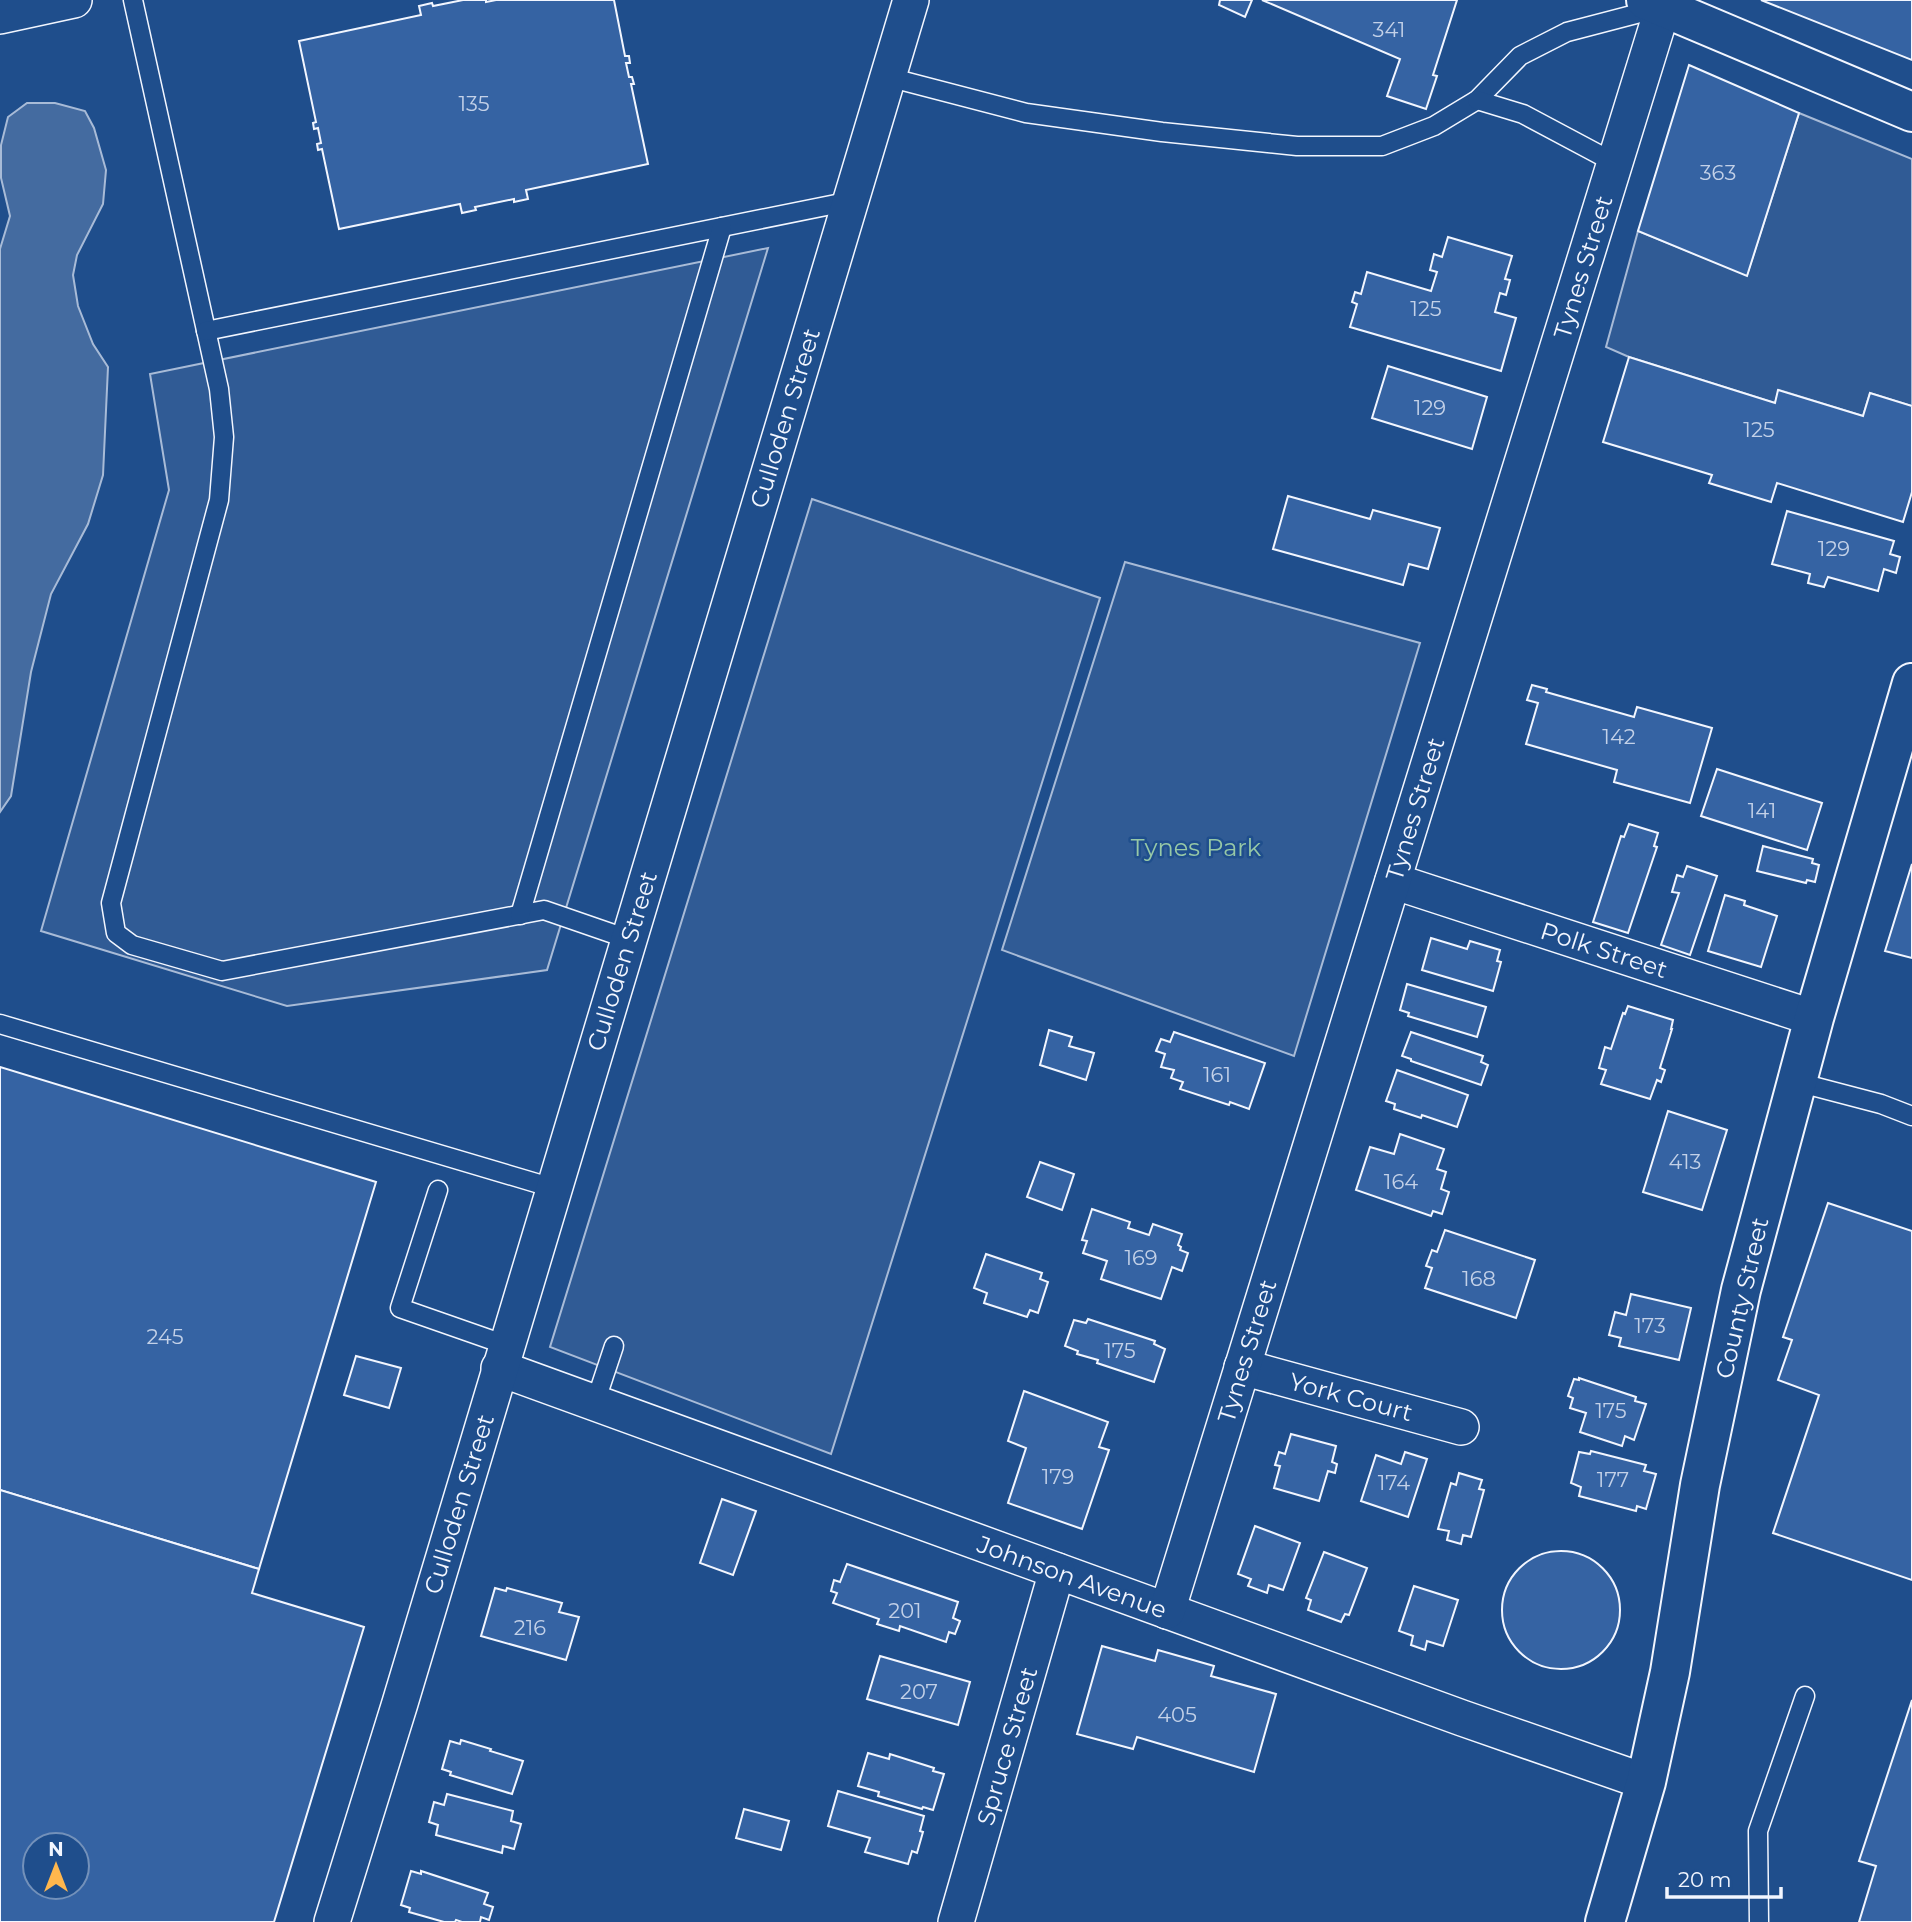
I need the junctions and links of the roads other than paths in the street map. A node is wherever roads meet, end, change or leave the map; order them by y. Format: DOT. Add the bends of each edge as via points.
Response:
graph roads {
  1 [pos="74,0"];
  2 [pos="133,0"];
  3 [pos="911,0"];
  4 [pos="1655,4"];
  5 [pos="0,16"];
  6 [pos="888,77"];
  7 [pos="1477,100"];
  8 [pos="1912,112"];
  9 [pos="1615,163"];
  10 [pos="851,201"];
  11 [pos="722,227"];
  12 [pos="206,331"];
  13 [pos="1912,682"];
  14 [pos="1393,881"];
  15 [pos="520,915"];
  16 [pos="628,939"];
  17 [pos="1814,1018"];
  18 [pos="0,1024"];
  19 [pos="1797,1082"];
  20 [pos="1912,1116"];
  21 [pos="553,1188"];
  22 [pos="438,1190"];
  23 [pos="614,1346"];
  24 [pos="503,1357"];
  25 [pos="1242,1367"];
  26 [pos="595,1403"];
  27 [pos="1461,1427"];
  28 [pos="1057,1571"];
  29 [pos="1167,1611"];
  30 [pos="1805,1696"];
  31 [pos="1646,1782"];
  32 [pos="1613,1920"];
  33 [pos="332,1922"];
  34 [pos="956,1922"];
  35 [pos="1759,1922"];
  1 -- 5 [label="street"];
  2 -- 12 [label="lane"];
  3 -- 6 [label="street, Culloden Street"];
  4 -- 7 [label="lane" via="1567,32 1520,56"];
  4 -- 8 [label="street"];
  4 -- 9 [label="street, Tynes Street"];
  6 -- 7 [label="lane" via="1026,113 1297,146 1382,146 1434,126"];
  6 -- 10 [label="street, Culloden Street"];
  7 -- 9 [label="lane" via="1523,114"];
  9 -- 14 [label="street, Tynes Street"];
  10 -- 11 [label="lane"];
  10 -- 16 [label="street, Culloden Street"];
  11 -- 12 [label="lane"];
  11 -- 15 [label="lane"];
  12 -- 15 [label="lane" via="224,437 219,500 111,903 116,933 132,945 222,971"];
  13 -- 17 [label="street, County Street"];
  14 -- 17 [label="street, Polk Street"];
  14 -- 25 [label="street, Tynes Street"];
  15 -- 16 [label="lane" via="544,911"];
  16 -- 21 [label="street, Culloden Street"];
  17 -- 19 [label="street, County Street"];
  18 -- 21 [label="lane"];
  19 -- 20 [label="lane"];
  19 -- 31 [label="street, County Street" via="1741,1290"];
  21 -- 24 [label="street, Culloden Street"];
  22 -- 24 [label="lane" via="400,1308"];
  23 -- 26 [label="lane"];
  24 -- 26 [label="street, Johnson Avenue"];
  24 -- 33 [label="street, Culloden Street"];
  25 -- 27 [label="street, York Court"];
  25 -- 29 [label="street, Tynes Street"];
  26 -- 28 [label="street, Johnson Avenue"];
  28 -- 29 [label="street, Johnson Avenue"];
  28 -- 34 [label="street, Spruce Street"];
  29 -- 31 [label="street, Johnson Avenue"];
  30 -- 35 [label="lane" via="1758,1831"];
  31 -- 32 [label="street, County Street"];
}
